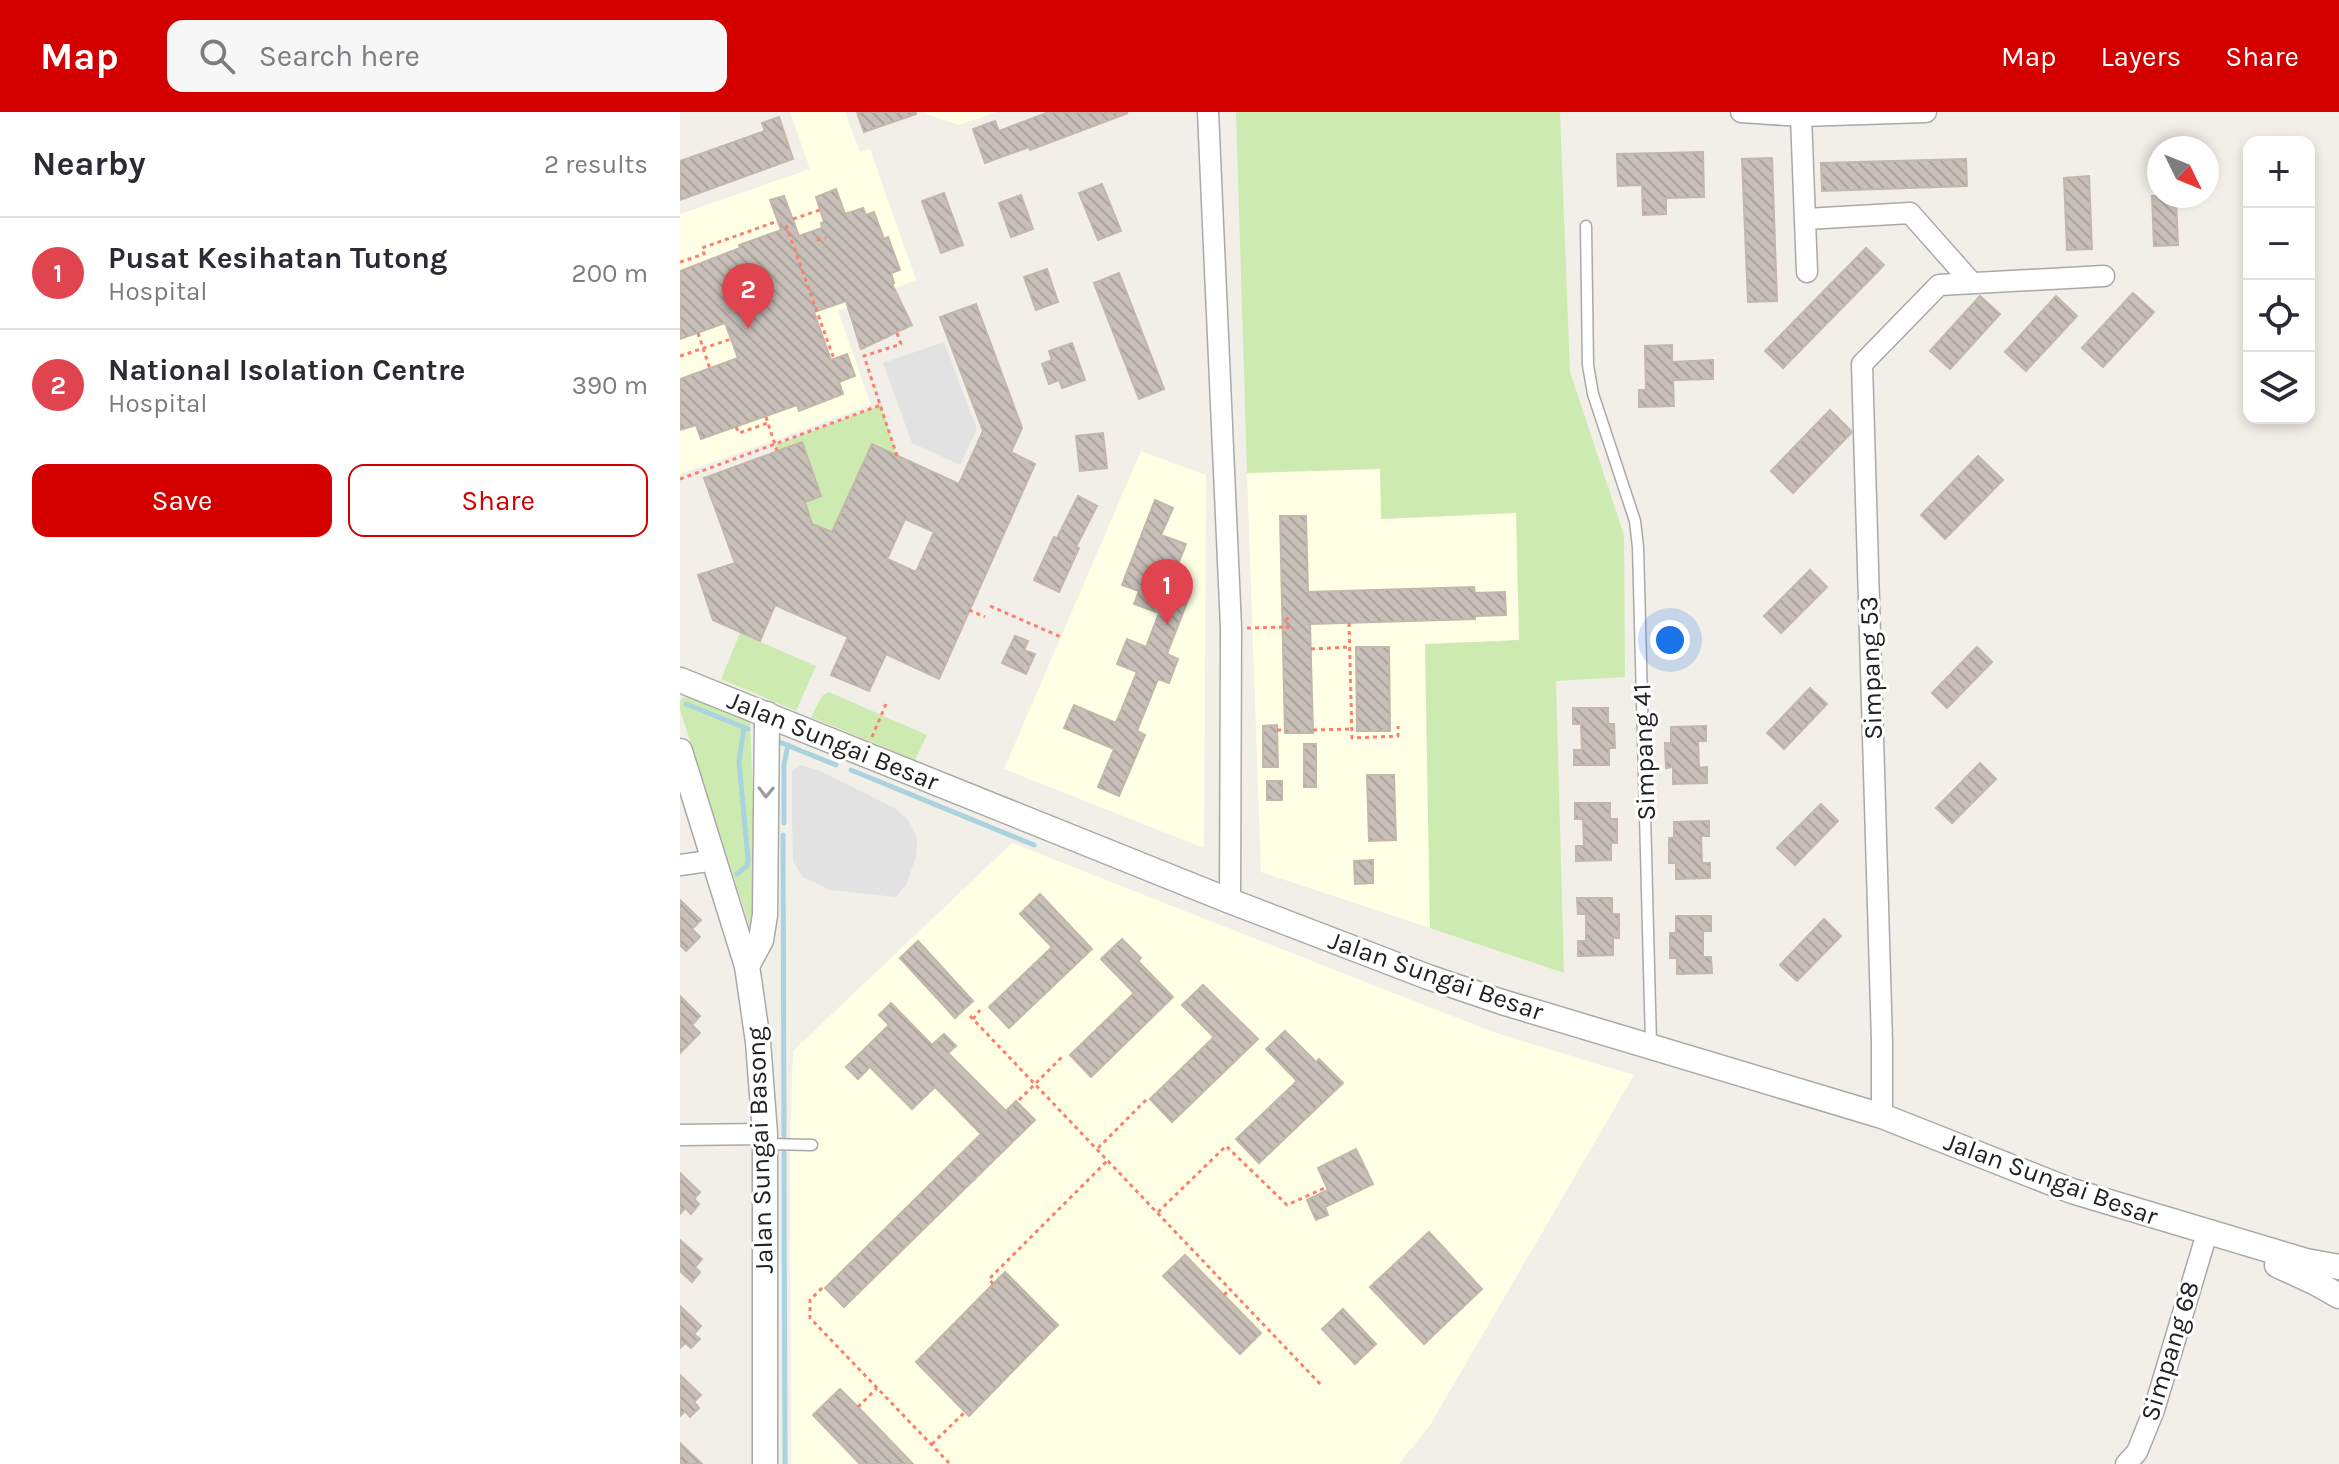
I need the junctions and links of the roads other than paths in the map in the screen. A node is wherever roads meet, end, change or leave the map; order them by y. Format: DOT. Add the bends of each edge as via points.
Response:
graph roads {
  1 [pos="1208,112"];
  2 [pos="1745,112"];
  3 [pos="1926,112"];
  4 [pos="1801,116"];
  5 [pos="1806,219"];
  6 [pos="1586,226"];
  7 [pos="1807,272"];
  8 [pos="2104,276"];
  9 [pos="1972,283"];
  10 [pos="680,680"];
  11 [pos="767,714"];
  12 [pos="680,751"];
  13 [pos="715,860"];
  14 [pos="680,865"];
  15 [pos="1230,901"];
  16 [pos="747,966"];
  17 [pos="1651,1046"];
  18 [pos="1882,1116"];
  19 [pos="680,1135"];
  20 [pos="765,1139"];
  21 [pos="812,1145"];
  22 [pos="2207,1233"];
  23 [pos="2339,1267"];
  24 [pos="2339,1296"];
  25 [pos="765,1464"];
  26 [pos="2126,1464"];
  1 -- 15 [label="street" via="1231,628"];
  2 -- 4 [label="street"];
  3 -- 4 [label="street"];
  4 -- 5 [label="street"];
  5 -- 7 [label="street"];
  5 -- 9 [label="street" via="1910,213"];
  6 -- 17 [label="lane, Simpang 41" via="1588,365 1638,547"];
  8 -- 9 [label="street, Simpang 53"];
  9 -- 18 [label="street, Simpang 53" via="1939,285 1862,364"];
  10 -- 11 [label="street, Jalan Sungai Besar"];
  11 -- 15 [label="street, Jalan Sungai Besar"];
  11 -- 16 [label="street, one-way" via="765,915 761,940"];
  12 -- 13 [label="street, Jalan Sungai Basong"];
  13 -- 14 [label="street"];
  13 -- 16 [label="street, Jalan Sungai Basong"];
  15 -- 17 [label="street, Jalan Sungai Besar" via="1428,977"];
  16 -- 20 [label="street, Jalan Sungai Basong"];
  17 -- 18 [label="street, Jalan Sungai Besar"];
  18 -- 22 [label="street, Jalan Sungai Besar" via="2072,1191"];
  19 -- 20 [label="street"];
  20 -- 21 [label="lane"];
  20 -- 25 [label="street, Jalan Sungai Basong"];
  22 -- 23 [label="street, Jalan Sungai Besar"];
  22 -- 24 [label="street, Jalan Sungai Besar"];
  22 -- 26 [label="street, Simpang 68" via="2154,1410 2137,1452"];
}
